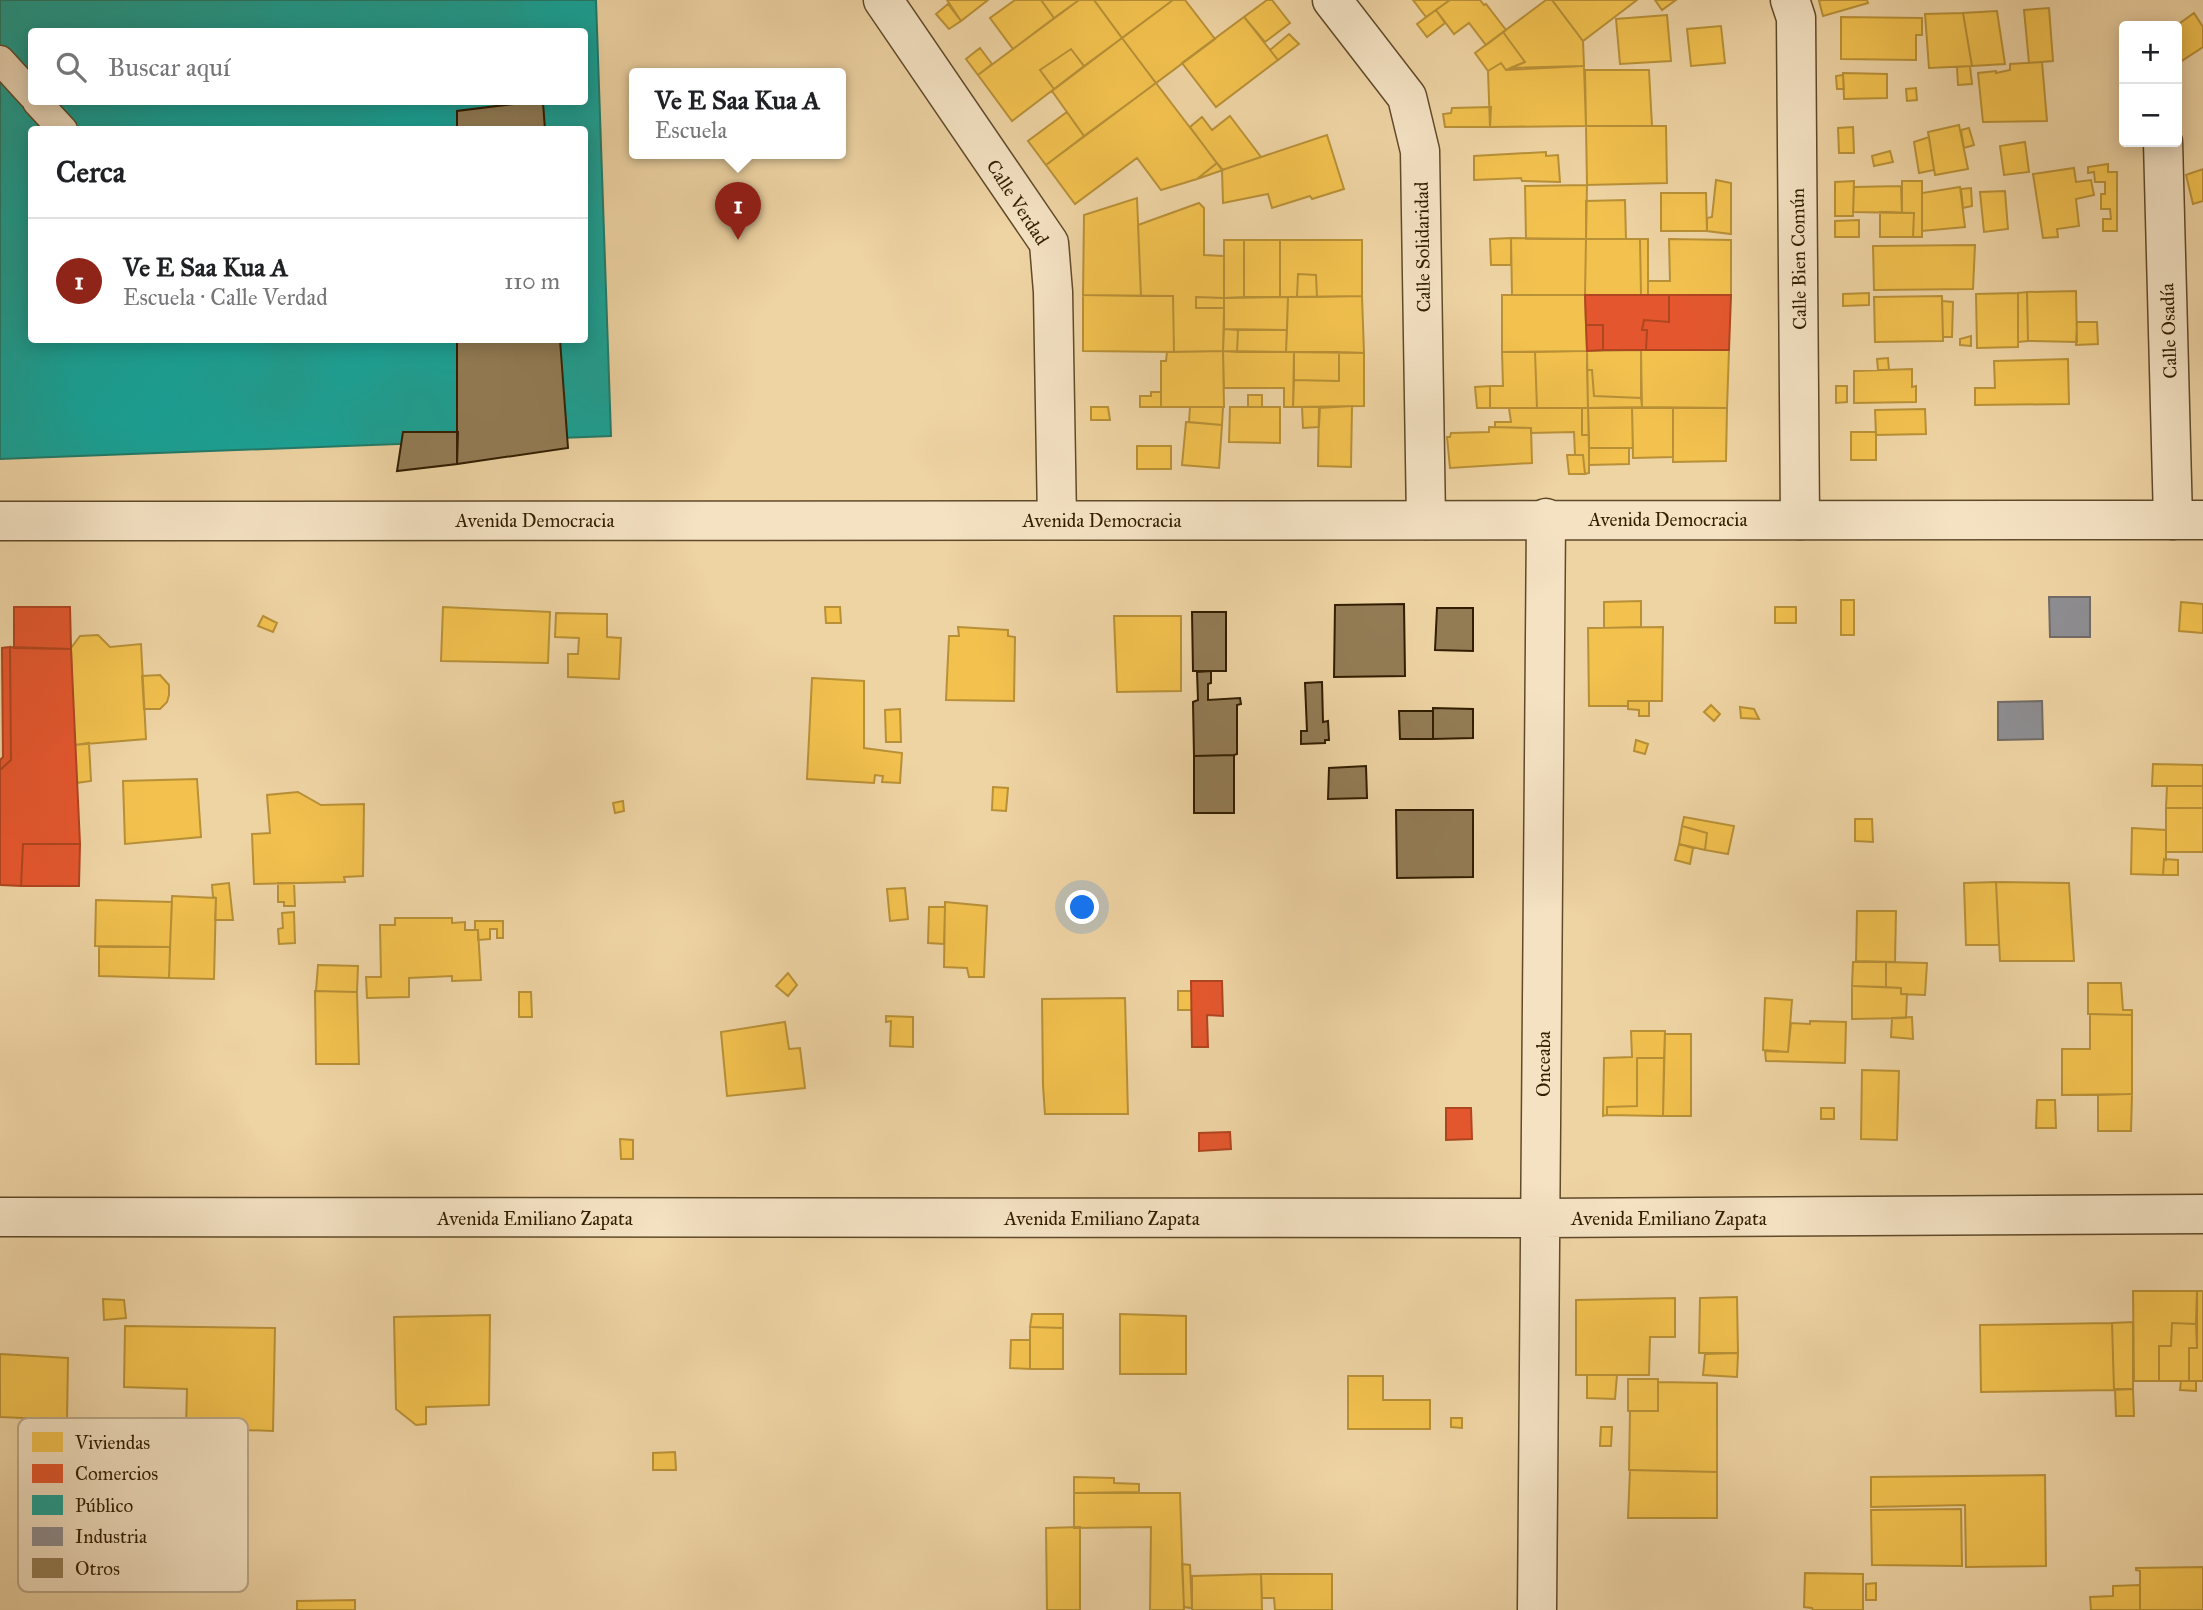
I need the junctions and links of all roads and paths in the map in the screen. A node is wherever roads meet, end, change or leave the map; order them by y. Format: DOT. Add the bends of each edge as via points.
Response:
graph roads {
  1 [pos="883,0"];
  2 [pos="1332,0"];
  3 [pos="1790,0"];
  4 [pos="0,60"];
  5 [pos="28,91"];
  6 [pos="40,105"];
  7 [pos="58,126"];
  8 [pos="2163,147"];
  9 [pos="1546,518"];
  10 [pos="1057,520"];
  11 [pos="1426,520"];
  12 [pos="1800,520"];
  13 [pos="2188,520"];
  14 [pos="0,521"];
  15 [pos="2203,1214"];
  16 [pos="0,1217"];
  17 [pos="1542,1219"];
  18 [pos="1537,1610"];
  1 -- 10 [label="street, Calle Verdad" via="1049,243"];
  2 -- 11 [label="street, Calle Solidaridad" via="1407,97 1420,151"];
  3 -- 12 [label="street, Calle Bien Común" via="1796,18"];
  4 -- 5 [label="lane"];
  6 -- 7 [label="lane"];
  8 -- 13 [label="street, Calle Osadía"];
  9 -- 11 [label="street, Avenida Democracia"];
  9 -- 12 [label="street, Avenida Democracia"];
  9 -- 17 [label="street, Onceaba"];
  10 -- 11 [label="street, Avenida Democracia"];
  10 -- 14 [label="street, Avenida Democracia"];
  12 -- 13 [label="street, Avenida Democracia"];
  15 -- 17 [label="street, Avenida Emiliano Zapata"];
  16 -- 17 [label="street, Avenida Emiliano Zapata"];
  17 -- 18 [label="street, Onceaba"];
}
